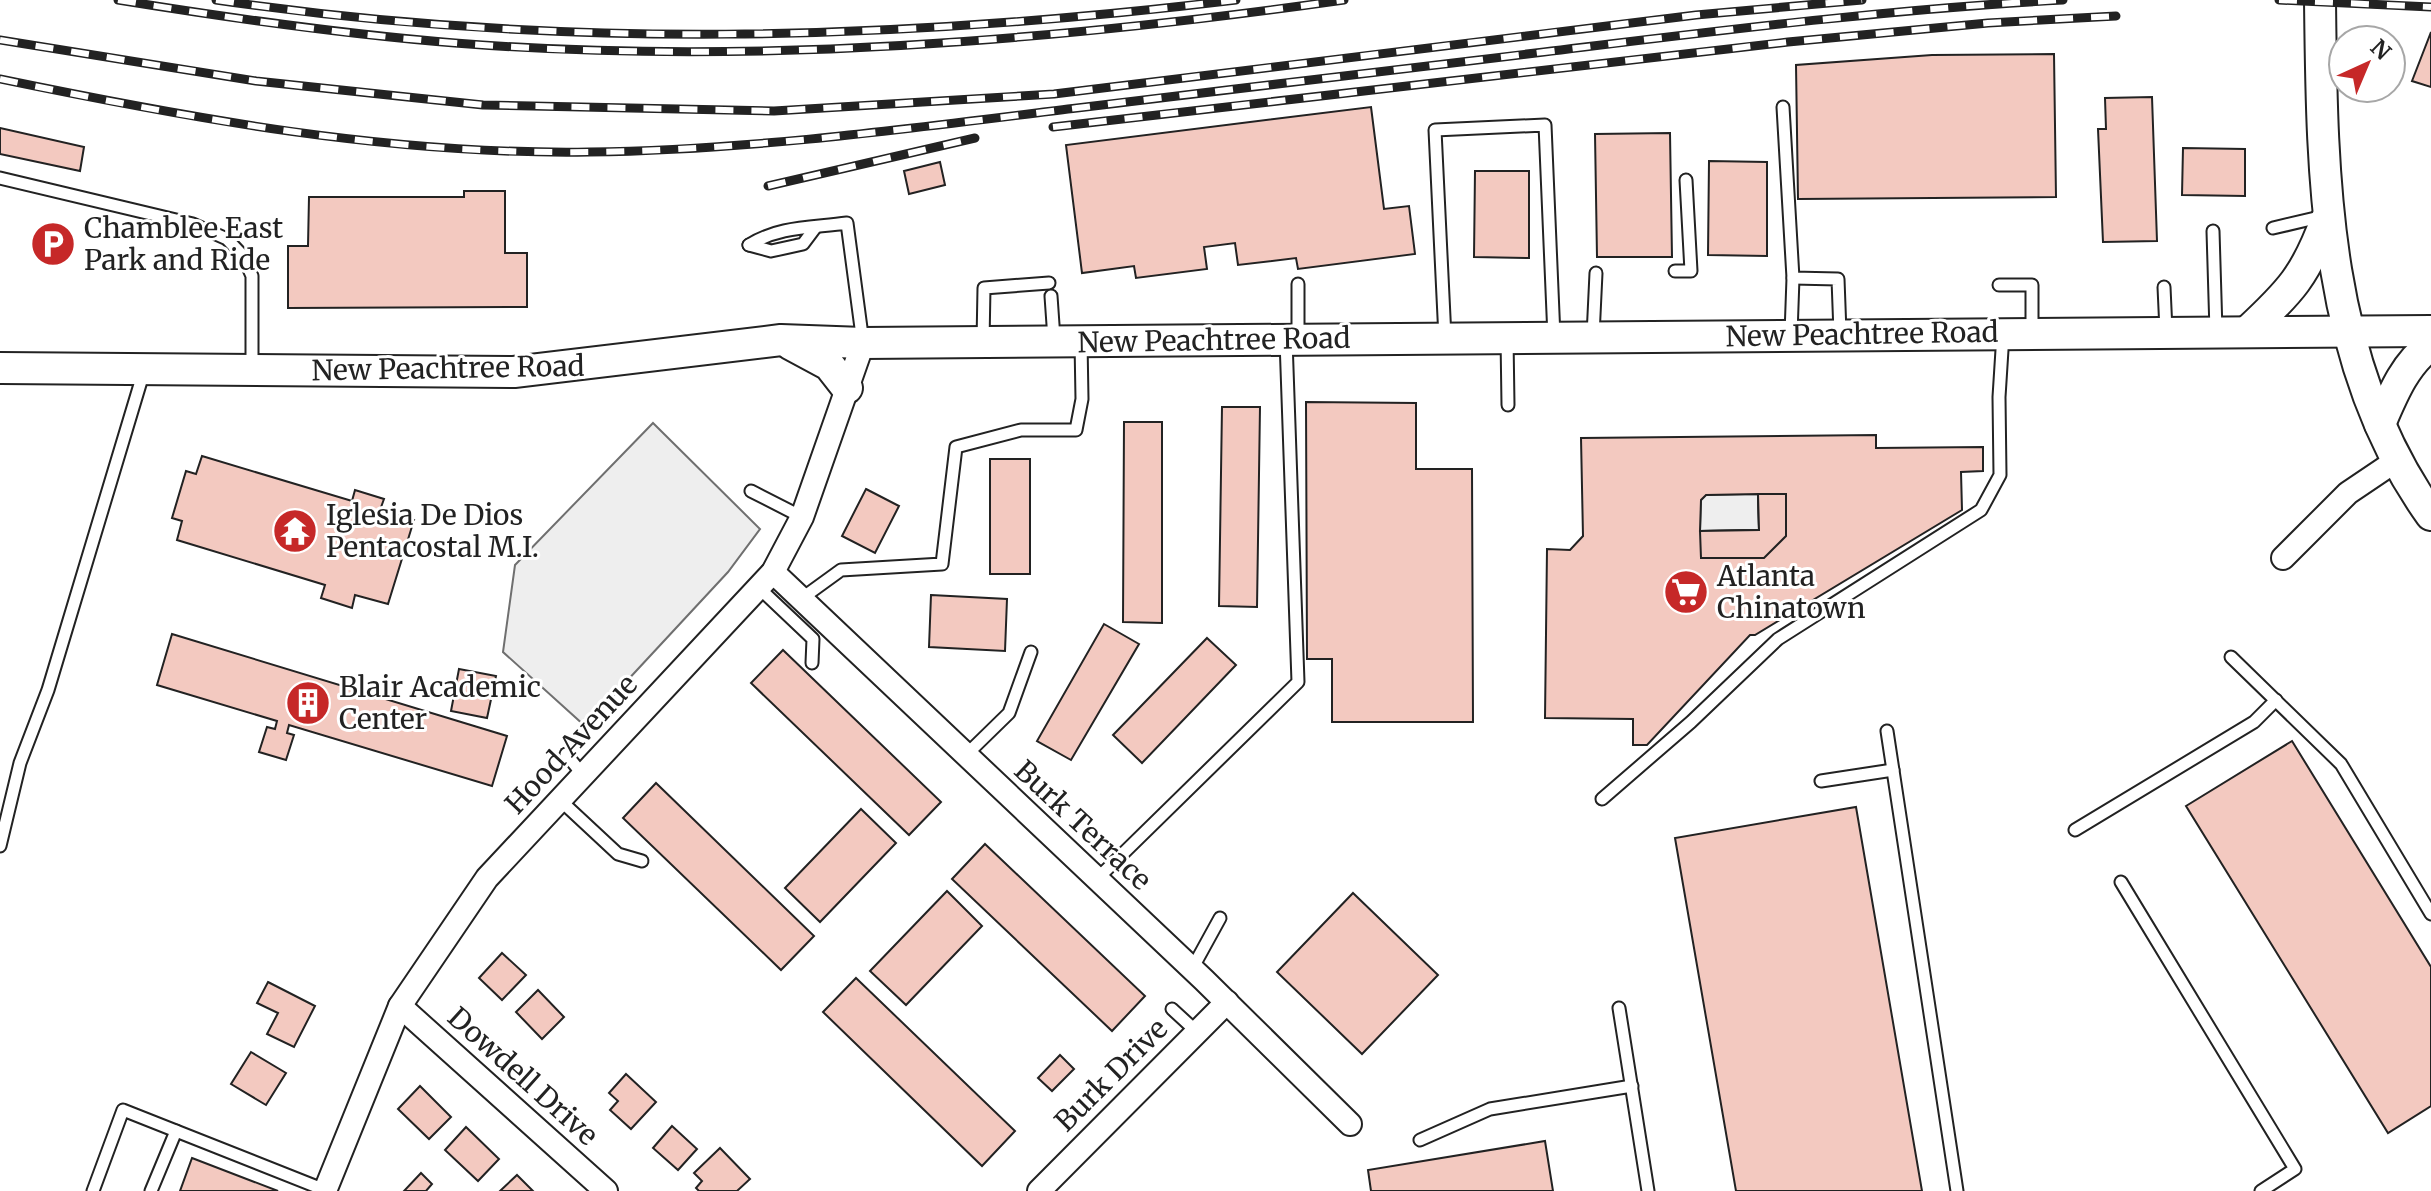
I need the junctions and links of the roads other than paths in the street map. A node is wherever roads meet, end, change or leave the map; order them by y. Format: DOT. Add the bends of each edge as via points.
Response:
graph roads {
  1 [pos="2320,0"];
  2 [pos="1783,107"];
  3 [pos="0,178"];
  4 [pos="1686,180"];
  5 [pos="2329,215"];
  6 [pos="815,228"];
  7 [pos="2273,228"];
  8 [pos="2213,231"];
  9 [pos="1675,271"];
  10 [pos="1596,273"];
  11 [pos="1793,278"];
  12 [pos="1049,283"];
  13 [pos="1298,284"];
  14 [pos="1999,285"];
  15 [pos="2164,287"];
  16 [pos="1051,296"];
  17 [pos="2346,329"];
  18 [pos="2216,331"];
  19 [pos="2248,331"];
  20 [pos="2431,331"];
  21 [pos="2166,332"];
  22 [pos="2018,333"];
  23 [pos="1791,335"];
  24 [pos="1840,335"];
  25 [pos="1507,337"];
  26 [pos="1554,337"];
  27 [pos="1593,337"];
  28 [pos="1445,338"];
  29 [pos="1292,339"];
  30 [pos="781,340"];
  31 [pos="983,342"];
  32 [pos="1068,342"];
  33 [pos="863,343"];
  34 [pos="2431,345"];
  35 [pos="0,368"];
  36 [pos="144,371"];
  37 [pos="251,372"];
  38 [pos="847,388"];
  39 [pos="1508,405"];
  40 [pos="2380,424"];
  41 [pos="2397,460"];
  42 [pos="751,491"];
  43 [pos="2431,515"];
  44 [pos="802,517"];
  45 [pos="2283,558"];
  46 [pos="765,580"];
  47 [pos="801,599"];
  48 [pos="1031,652"];
  49 [pos="2231,657"];
  50 [pos="812,663"];
  51 [pos="2276,700"];
  52 [pos="1887,731"];
  53 [pos="566,754"];
  54 [pos="966,755"];
  55 [pos="1893,770"];
  56 [pos="583,775"];
  57 [pos="1821,781"];
  58 [pos="1602,799"];
  59 [pos="560,800"];
  60 [pos="2075,830"];
  61 [pos="0,846"];
  62 [pos="642,861"];
  63 [pos="1097,879"];
  64 [pos="2121,882"];
  65 [pos="2431,914"];
  66 [pos="1220,918"];
  67 [pos="1192,969"];
  68 [pos="1227,1002"];
  69 [pos="400,1006"];
  70 [pos="1619,1008"];
  71 [pos="1172,1009"];
  72 [pos="1197,1032"];
  73 [pos="1632,1086"];
  74 [pos="1350,1124"];
  75 [pos="176,1131"];
  76 [pos="1420,1140"];
  77 [pos="325,1190"];
  78 [pos="93,1191"];
  79 [pos="151,1191"];
  80 [pos="606,1191"];
  81 [pos="1039,1191"];
  82 [pos="1648,1191"];
  83 [pos="1957,1191"];
  84 [pos="2261,1191"];
  1 -- 5 [label="street"];
  2 -- 11 [label="lane"];
  3 -- 37 [label="lane" via="193,224 227,239 252,276"];
  4 -- 9 [label="lane" via="1691,271"];
  5 -- 7 [label="lane"];
  5 -- 17 [label="street"];
  5 -- 19 [label="street" via="2310,264"];
  6 -- 6 [label="lane" via="766,234 749,245 771,251 803,244"];
  6 -- 33 [label="lane" via="847,223"];
  8 -- 18 [label="lane"];
  10 -- 27 [label="lane"];
  11 -- 23 [label="lane"];
  11 -- 24 [label="lane" via="1838,279"];
  12 -- 31 [label="lane" via="984,288"];
  13 -- 29 [label="lane"];
  14 -- 22 [label="lane" via="2032,285"];
  15 -- 21 [label="lane"];
  16 -- 32 [label="lane"];
  17 -- 19 [label="street, New Peachtree Road"];
  17 -- 20 [label="street, New Peachtree Road"];
  17 -- 40 [label="street"];
  18 -- 19 [label="street, New Peachtree Road"];
  18 -- 21 [label="street, New Peachtree Road"];
  21 -- 22 [label="street, New Peachtree Road"];
  22 -- 24 [label="street, New Peachtree Road"];
  22 -- 58 [label="lane" via="1999,397 2000,475 1981,510 1778,639"];
  23 -- 24 [label="street, New Peachtree Road"];
  23 -- 27 [label="street, New Peachtree Road"];
  25 -- 26 [label="street, New Peachtree Road"];
  25 -- 28 [label="street, New Peachtree Road"];
  25 -- 39 [label="lane"];
  26 -- 27 [label="street, New Peachtree Road"];
  26 -- 28 [label="lane" via="1545,125 1435,130"];
  28 -- 29 [label="street, New Peachtree Road"];
  29 -- 32 [label="street, New Peachtree Road"];
  29 -- 63 [label="lane" via="1298,682"];
  30 -- 33 [label="street, New Peachtree Road"];
  30 -- 37 [label="street, New Peachtree Road" via="514,372"];
  30 -- 38 [label="street" via="829,365"];
  31 -- 32 [label="street, New Peachtree Road"];
  31 -- 33 [label="street, New Peachtree Road"];
  32 -- 47 [label="lane" via="1082,399 1076,430 1021,430 956,447 942,564 841,570"];
  33 -- 38 [label="street, Hood Avenue"];
  34 -- 40 [label="street" via="2395,389"];
  35 -- 36 [label="street, New Peachtree Road"];
  36 -- 37 [label="street, New Peachtree Road"];
  36 -- 61 [label="lane" via="48,690 20,763"];
  38 -- 44 [label="street, Hood Avenue"];
  40 -- 41 [label="street"];
  41 -- 43 [label="street"];
  41 -- 45 [label="street" via="2348,493"];
  42 -- 44 [label="lane"];
  44 -- 46 [label="street, Hood Avenue"];
  46 -- 47 [label="street, Burk Terrace"];
  46 -- 50 [label="lane" via="813,639"];
  46 -- 56 [label="street, Hood Avenue"];
  47 -- 54 [label="street, Burk Terrace"];
  48 -- 54 [label="lane" via="1009,713"];
  49 -- 51 [label="lane"];
  51 -- 60 [label="lane" via="2254,722"];
  51 -- 65 [label="lane" via="2341,764"];
  52 -- 55 [label="lane"];
  53 -- 56 [label="lane"];
  54 -- 63 [label="street, Burk Terrace"];
  55 -- 57 [label="lane"];
  55 -- 83 [label="lane"];
  56 -- 59 [label="street, Hood Avenue"];
  59 -- 62 [label="lane" via="618,854"];
  59 -- 69 [label="street, Hood Avenue" via="487,878"];
  63 -- 67 [label="street, Burk Terrace"];
  64 -- 84 [label="lane" via="2295,1169"];
  66 -- 67 [label="lane"];
  67 -- 68 [label="street, Burk Terrace"];
  68 -- 72 [label="street, Burk Drive"];
  68 -- 74 [label="street, Burk Terrace"];
  69 -- 77 [label="street, Hood Avenue"];
  69 -- 80 [label="street, Dowdell Drive"];
  70 -- 73 [label="lane"];
  71 -- 72 [label="lane"];
  72 -- 81 [label="street, Burk Drive"];
  73 -- 76 [label="lane" via="1490,1109"];
  73 -- 82 [label="lane"];
  75 -- 77 [label="lane"];
  75 -- 78 [label="lane" via="123,1110"];
  75 -- 79 [label="lane"];
}
